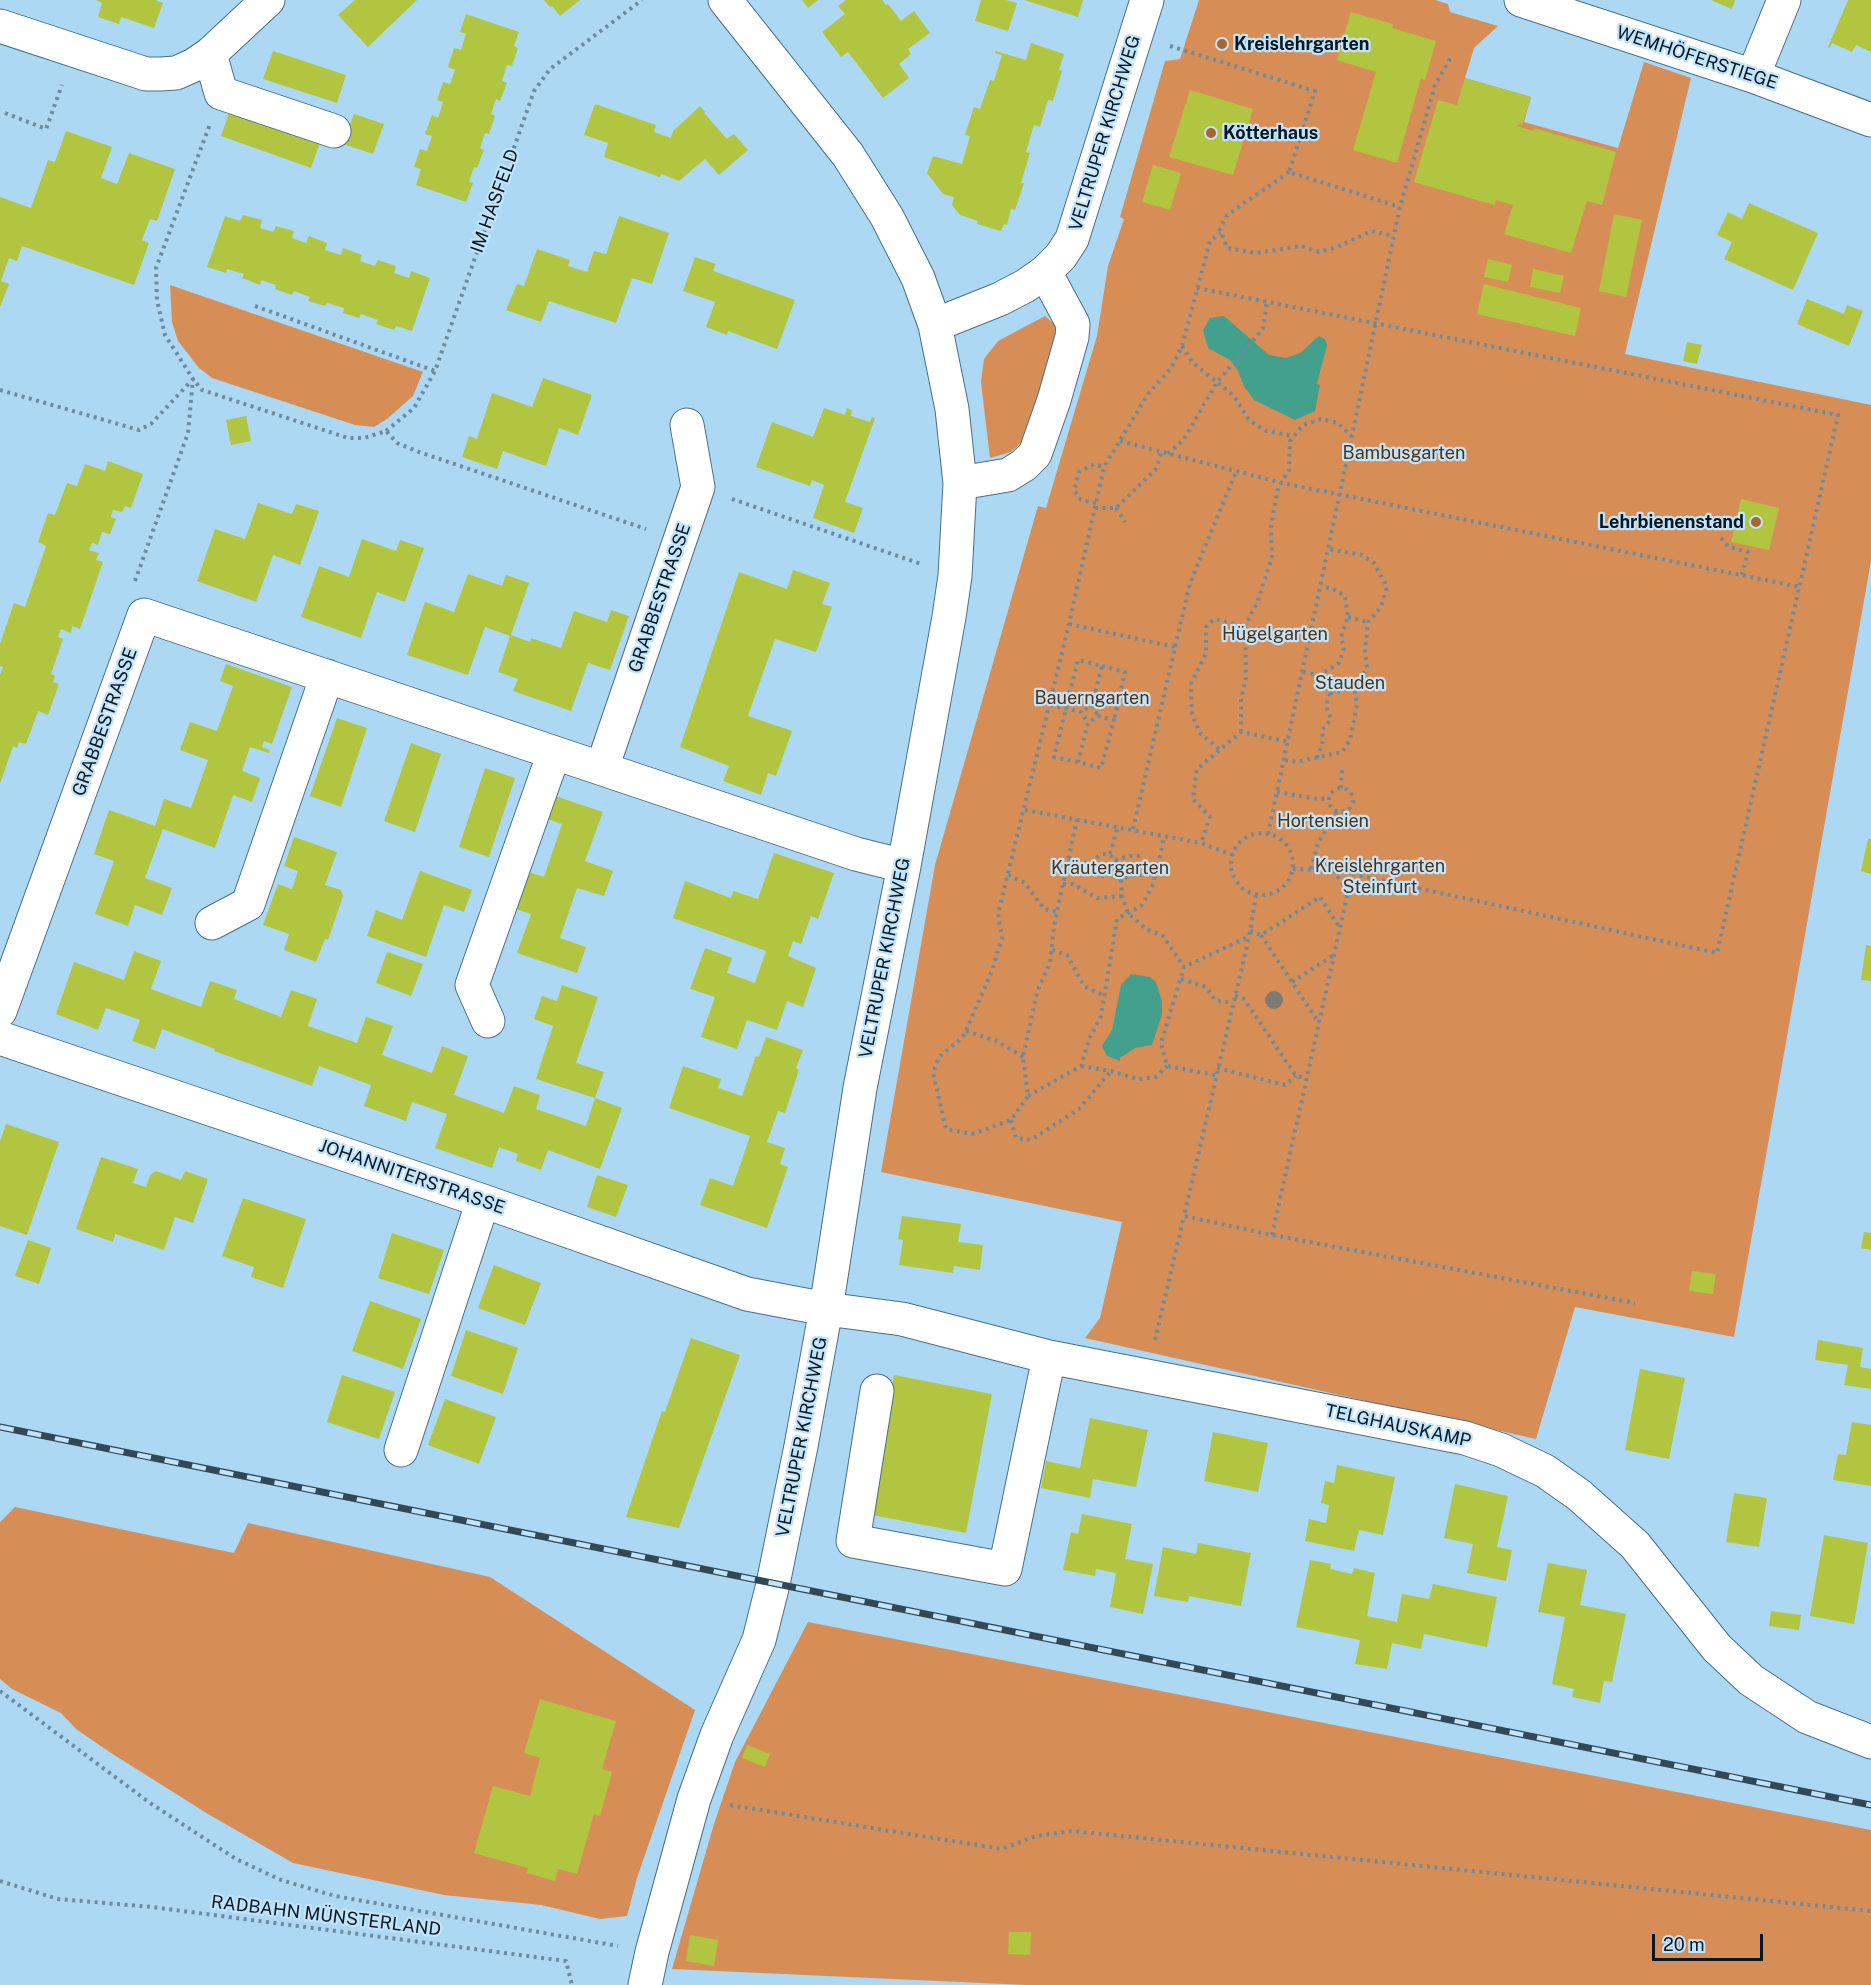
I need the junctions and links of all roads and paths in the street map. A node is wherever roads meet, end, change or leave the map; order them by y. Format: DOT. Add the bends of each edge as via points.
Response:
graph roads {
  1 [pos="268,0"];
  2 [pos="642,0"];
  3 [pos="725,0"];
  4 [pos="1147,0"];
  5 [pos="1521,0"];
  6 [pos="1784,0"];
  7 [pos="5,18"];
  8 [pos="1135,35"];
  9 [pos="75,50"];
  10 [pos="210,54"];
  11 [pos="1452,55"];
  12 [pos="1754,76"];
  13 [pos="221,93"];
  14 [pos="5,113"];
  15 [pos="1871,120"];
  16 [pos="334,131"];
  17 [pos="1289,172"];
  18 [pos="1400,207"];
  19 [pos="1221,233"];
  20 [pos="1394,236"];
  21 [pos="1045,272"];
  22 [pos="1197,288"];
  23 [pos="1267,301"];
  24 [pos="255,306"];
  25 [pos="1376,322"];
  26 [pos="935,325"];
  27 [pos="1182,346"];
  28 [pos="435,371"];
  29 [pos="193,379"];
  30 [pos="1217,382"];
  31 [pos="0,390"];
  32 [pos="687,425"];
  33 [pos="386,431"];
  34 [pos="1295,436"];
  35 [pos="1352,437"];
  36 [pos="1120,441"];
  37 [pos="1161,453"];
  38 [pos="1168,454"];
  39 [pos="1104,467"];
  40 [pos="1236,472"];
  41 [pos="960,483"];
  42 [pos="1282,483"];
  43 [pos="698,487"];
  44 [pos="1340,494"];
  45 [pos="1095,506"];
  46 [pos="1116,508"];
  47 [pos="1125,522"];
  48 [pos="1721,538"];
  49 [pos="679,541"];
  50 [pos="1329,549"];
  51 [pos="1742,575"];
  52 [pos="955,576"];
  53 [pos="1321,586"];
  54 [pos="1800,587"];
  55 [pos="144,615"];
  56 [pos="1348,617"];
  57 [pos="1368,622"];
  58 [pos="1069,624"];
  59 [pos="1245,627"];
  60 [pos="1174,647"];
  61 [pos="1102,666"];
  62 [pos="1303,672"];
  63 [pos="1319,675"];
  64 [pos="327,676"];
  65 [pos="1354,688"];
  66 [pos="1330,693"];
  67 [pos="1050,705"];
  68 [pos="1092,705"];
  69 [pos="1066,708"];
  70 [pos="1081,712"];
  71 [pos="1098,716"];
  72 [pos="1114,720"];
  73 [pos="1088,723"];
  74 [pos="1240,732"];
  75 [pos="1289,742"];
  76 [pos="1219,750"];
  77 [pos="554,753"];
  78 [pos="1317,758"];
  79 [pos="1285,760"];
  80 [pos="1078,762"];
  81 [pos="602,768"];
  82 [pos="1342,770"];
  83 [pos="1341,788"];
  84 [pos="1277,792"];
  85 [pos="1329,798"];
  86 [pos="1025,810"];
  87 [pos="1337,812"];
  88 [pos="1077,819"];
  89 [pos="1118,826"];
  90 [pos="1132,829"];
  91 [pos="1268,834"];
  92 [pos="1164,836"];
  93 [pos="1201,843"];
  94 [pos="1110,855"];
  95 [pos="1233,855"];
  96 [pos="1141,856"];
  97 [pos="1068,859"];
  98 [pos="1115,860"];
  99 [pos="1094,865"];
  100 [pos="904,866"];
  101 [pos="1293,869"];
  102 [pos="1311,869"];
  103 [pos="1334,870"];
  104 [pos="1113,873"];
  105 [pos="1008,875"];
  106 [pos="1141,875"];
  107 [pos="1120,880"];
  108 [pos="1063,884"];
  109 [pos="1256,895"];
  110 [pos="1122,896"];
  111 [pos="1057,912"];
  112 [pos="1128,913"];
  113 [pos="212,923"];
  114 [pos="1340,928"];
  115 [pos="1249,934"];
  116 [pos="1261,935"];
  117 [pos="1052,950"];
  118 [pos="1334,955"];
  119 [pos="1184,967"];
  120 [pos="1181,979"];
  121 [pos="1292,982"];
  122 [pos="1105,996"];
  123 [pos="1235,996"];
  124 [pos="1233,1003"];
  125 [pos="0,1011"];
  126 [pos="488,1022"];
  127 [pos="1319,1023"];
  128 [pos="966,1031"];
  129 [pos="0,1038"];
  130 [pos="1023,1057"];
  131 [pos="1081,1066"];
  132 [pos="1167,1066"];
  133 [pos="1217,1068"];
  134 [pos="1111,1071"];
  135 [pos="1216,1074"];
  136 [pos="1296,1076"];
  137 [pos="1306,1078"];
  138 [pos="1028,1096"];
  139 [pos="1011,1120"];
  140 [pos="483,1201"];
  141 [pos="1184,1216"];
  142 [pos="1272,1235"];
  143 [pos="1635,1303"];
  144 [pos="826,1309"];
  145 [pos="1155,1340"];
  146 [pos="1049,1357"];
  147 [pos="877,1391"];
  148 [pos="401,1450"];
  149 [pos="0,1691"];
  150 [pos="1871,1742"];
  151 [pos="694,1799"];
  152 [pos="0,1881"];
  153 [pos="1871,1911"];
  154 [pos="652,1952"];
  155 [pos="572,1985"];
  156 [pos="645,1985"];
  1 -- 10 [label="street"];
  2 -- 28 [label="path, IM HASFELD" via="550,69 534,91"];
  3 -- 26 [label="street" via="848,155 918,278"];
  4 -- 8 [label="street, VELTRUPER KIRCHWEG"];
  5 -- 12 [label="street, WEMHÖFERSTIEGE"];
  6 -- 12 [label="street"];
  7 -- 9 [label="street"];
  8 -- 17 [label="path" via="1315,91"];
  8 -- 21 [label="street, VELTRUPER KIRCHWEG" via="1072,239"];
  9 -- 10 [label="street" via="147,74 176,72"];
  9 -- 14 [label="path" via="46,129"];
  10 -- 13 [label="street"];
  11 -- 18 [label="path" via="1436,85"];
  12 -- 15 [label="street, WEMHÖFERSTIEGE"];
  13 -- 16 [label="street"];
  13 -- 29 [label="path" via="156,267 157,300 165,334"];
  17 -- 18 [label="path"];
  17 -- 19 [label="path" via="1227,215"];
  18 -- 20 [label="path"];
  19 -- 20 [label="path" via="1227,248 1256,253 1301,246 1319,252 1371,231"];
  19 -- 22 [label="path" via="1210,241"];
  20 -- 25 [label="path"];
  21 -- 26 [label="street, VELTRUPER KIRCHWEG" via="1000,299"];
  21 -- 41 [label="street" via="1073,324 1054,400 1035,454 1008,475"];
  22 -- 23 [label="path"];
  22 -- 27 [label="path"];
  23 -- 25 [label="path"];
  23 -- 30 [label="path" via="1263,329"];
  24 -- 28 [label="path"];
  25 -- 35 [label="path"];
  25 -- 54 [label="path" via="1838,415"];
  26 -- 41 [label="street, VELTRUPER KIRCHWEG" via="952,409"];
  27 -- 30 [label="path" via="1192,362"];
  27 -- 36 [label="path"];
  28 -- 33 [label="path, IM HASFELD" via="414,408"];
  29 -- 31 [label="path" via="151,423 139,430"];
  29 -- 33 [label="path" via="202,390 348,438"];
  29 -- 55 [label="path" via="188,433 130,594"];
  30 -- 34 [label="path" via="1234,396 1249,420 1266,431"];
  30 -- 38 [label="path" via="1184,439"];
  32 -- 43 [label="street, GRABBESTRASSE"];
  33 -- 49 [label="path" via="397,443 419,452"];
  34 -- 35 [label="path" via="1303,425 1321,419 1338,423"];
  34 -- 42 [label="path" via="1290,441 1289,470"];
  35 -- 44 [label="path"];
  36 -- 37 [label="path"];
  36 -- 39 [label="path"];
  37 -- 38 [label="path"];
  37 -- 46 [label="path" via="1156,470"];
  38 -- 40 [label="path"];
  39 -- 45 [label="path"];
  39 -- 45 [label="path" via="1094,464 1079,472 1074,490 1081,500"];
  40 -- 42 [label="path"];
  40 -- 60 [label="path" via="1190,583"];
  41 -- 52 [label="street, VELTRUPER KIRCHWEG"];
  42 -- 44 [label="path"];
  42 -- 59 [label="path" via="1271,526 1272,558"];
  43 -- 49 [label="street, GRABBESTRASSE"];
  43 -- 52 [label="path"];
  44 -- 50 [label="path"];
  44 -- 51 [label="path"];
  45 -- 46 [label="path"];
  45 -- 58 [label="path"];
  46 -- 47 [label="path"];
  48 -- 51 [label="path" via="1729,547 1748,552"];
  49 -- 81 [label="street, GRABBESTRASSE"];
  50 -- 53 [label="path"];
  50 -- 57 [label="path" via="1362,555 1379,571 1387,587 1381,607"];
  51 -- 54 [label="path"];
  52 -- 100 [label="street, VELTRUPER KIRCHWEG"];
  53 -- 56 [label="path" via="1346,596"];
  53 -- 62 [label="path"];
  54 -- 103 [label="path" via="1717,954"];
  55 -- 64 [label="street"];
  55 -- 125 [label="street, GRABBESTRASSE"];
  56 -- 57 [label="path"];
  56 -- 63 [label="path" via="1341,637 1344,648 1339,663"];
  57 -- 65 [label="path" via="1367,668"];
  58 -- 60 [label="path"];
  58 -- 67 [label="path"];
  59 -- 74 [label="path" via="1246,678"];
  59 -- 76 [label="path" via="1214,619 1206,627 1206,653 1191,684 1192,714 1200,733"];
  60 -- 90 [label="path"];
  61 -- 68 [label="path"];
  61 -- 69 [label="path" via="1078,660"];
  61 -- 72 [label="path" via="1125,672"];
  62 -- 63 [label="path"];
  62 -- 75 [label="path"];
  63 -- 66 [label="path"];
  64 -- 77 [label="street"];
  64 -- 113 [label="street" via="248,904"];
  65 -- 66 [label="path"];
  65 -- 78 [label="path" via="1357,704 1350,740 1341,752"];
  66 -- 78 [label="path" via="1326,706 1331,719 1322,730"];
  67 -- 69 [label="path"];
  67 -- 86 [label="path"];
  68 -- 70 [label="path"];
  68 -- 71 [label="path"];
  69 -- 70 [label="path"];
  69 -- 80 [label="path" via="1054,757"];
  70 -- 73 [label="path"];
  71 -- 72 [label="path"];
  71 -- 73 [label="path"];
  72 -- 80 [label="path" via="1101,768"];
  73 -- 80 [label="path"];
  74 -- 75 [label="path"];
  74 -- 76 [label="path"];
  75 -- 79 [label="path"];
  76 -- 93 [label="path" via="1197,769 1193,799 1210,817"];
  77 -- 81 [label="street"];
  77 -- 126 [label="street" via="472,985"];
  78 -- 79 [label="path"];
  79 -- 84 [label="path"];
  81 -- 100 [label="street" via="856,854"];
  82 -- 83 [label="path"];
  83 -- 85 [label="path"];
  83 -- 87 [label="path" via="1351,792 1353,803 1349,810"];
  84 -- 85 [label="path"];
  84 -- 91 [label="path"];
  85 -- 87 [label="path" via="1330,806"];
  86 -- 88 [label="path"];
  86 -- 105 [label="path"];
  87 -- 102 [label="path" via="1318,843"];
  88 -- 89 [label="path"];
  88 -- 97 [label="path"];
  89 -- 90 [label="path"];
  89 -- 94 [label="path"];
  90 -- 92 [label="path"];
  91 -- 95 [label="path" via="1245,838"];
  91 -- 101 [label="path" via="1289,850"];
  92 -- 93 [label="path"];
  92 -- 112 [label="path" via="1152,887 1141,906"];
  93 -- 95 [label="path"];
  94 -- 98 [label="path"];
  94 -- 99 [label="path" via="1098,855"];
  95 -- 109 [label="path" via="1231,865 1238,884"];
  96 -- 98 [label="path"];
  97 -- 99 [label="path"];
  97 -- 108 [label="path"];
  98 -- 104 [label="path"];
  99 -- 104 [label="path" via="1102,875"];
  100 -- 144 [label="street, VELTRUPER KIRCHWEG" via="860,1088"];
  101 -- 102 [label="path"];
  101 -- 109 [label="path" via="1284,887"];
  102 -- 103 [label="path"];
  103 -- 114 [label="path" via="1348,892"];
  104 -- 107 [label="path"];
  105 -- 111 [label="path" via="1025,883 1044,909"];
  105 -- 128 [label="path" via="998,914 1002,938"];
  106 -- 107 [label="path"];
  107 -- 110 [label="path"];
  108 -- 110 [label="path" via="1073,884 1097,898"];
  108 -- 111 [label="path"];
  109 -- 115 [label="path"];
  110 -- 112 [label="path"];
  111 -- 117 [label="path"];
  112 -- 119 [label="path" via="1146,929 1163,936"];
  112 -- 122 [label="path" via="1118,919"];
  114 -- 116 [label="path" via="1320,897"];
  114 -- 118 [label="path"];
  115 -- 116 [label="path"];
  115 -- 119 [label="path"];
  115 -- 123 [label="path"];
  116 -- 121 [label="path"];
  117 -- 122 [label="path" via="1067,955 1084,986"];
  117 -- 130 [label="path" via="1037,992"];
  118 -- 121 [label="path"];
  118 -- 127 [label="path"];
  119 -- 120 [label="path"];
  120 -- 124 [label="path" via="1206,987 1215,1000"];
  120 -- 132 [label="path" via="1161,1043"];
  121 -- 127 [label="path"];
  122 -- 131 [label="path"];
  123 -- 124 [label="path"];
  123 -- 136 [label="path" via="1244,999"];
  124 -- 133 [label="path"];
  127 -- 137 [label="path"];
  128 -- 130 [label="path" via="997,1041"];
  128 -- 139 [label="path" via="939,1057 933,1073 946,1129 972,1134"];
  129 -- 140 [label="street, JOHANNITERSTRASSE"];
  130 -- 138 [label="path"];
  131 -- 134 [label="path"];
  131 -- 138 [label="path"];
  132 -- 134 [label="path" via="1156,1077 1137,1078"];
  132 -- 135 [label="path"];
  133 -- 135 [label="path"];
  133 -- 136 [label="path" via="1284,1085"];
  134 -- 139 [label="path" via="1079,1109 1031,1140 1016,1138"];
  135 -- 141 [label="path"];
  136 -- 137 [label="path"];
  137 -- 142 [label="path"];
  138 -- 139 [label="path"];
  140 -- 144 [label="street, JOHANNITERSTRASSE" via="747,1294"];
  140 -- 148 [label="street"];
  141 -- 142 [label="path"];
  141 -- 145 [label="path"];
  142 -- 143 [label="path"];
  144 -- 146 [label="street, TELGHAUSKAMP" via="902,1319"];
  144 -- 151 [label="street, VELTRUPER KIRCHWEG" via="759,1640"];
  146 -- 147 [label="street" via="1005,1569 853,1541"];
  146 -- 150 [label="street, TELGHAUSKAMP" via="1465,1438 1501,1450 1545,1471 1579,1495 1635,1545 1717,1648 1751,1680 1807,1717"];
  149 -- 154 [label="path" via="150,1803 236,1859 281,1880 335,1896"];
  151 -- 153 [label="path" via="1002,1849 1036,1836 1072,1831"];
  151 -- 154 [label="street, VELTRUPER KIRCHWEG"];
  152 -- 155 [label="path, RADBAHN MÜNSTERLAND" via="58,1899 152,1907 566,1961"];
  154 -- 156 [label="street, VELTRUPER KIRCHWEG"];
}
